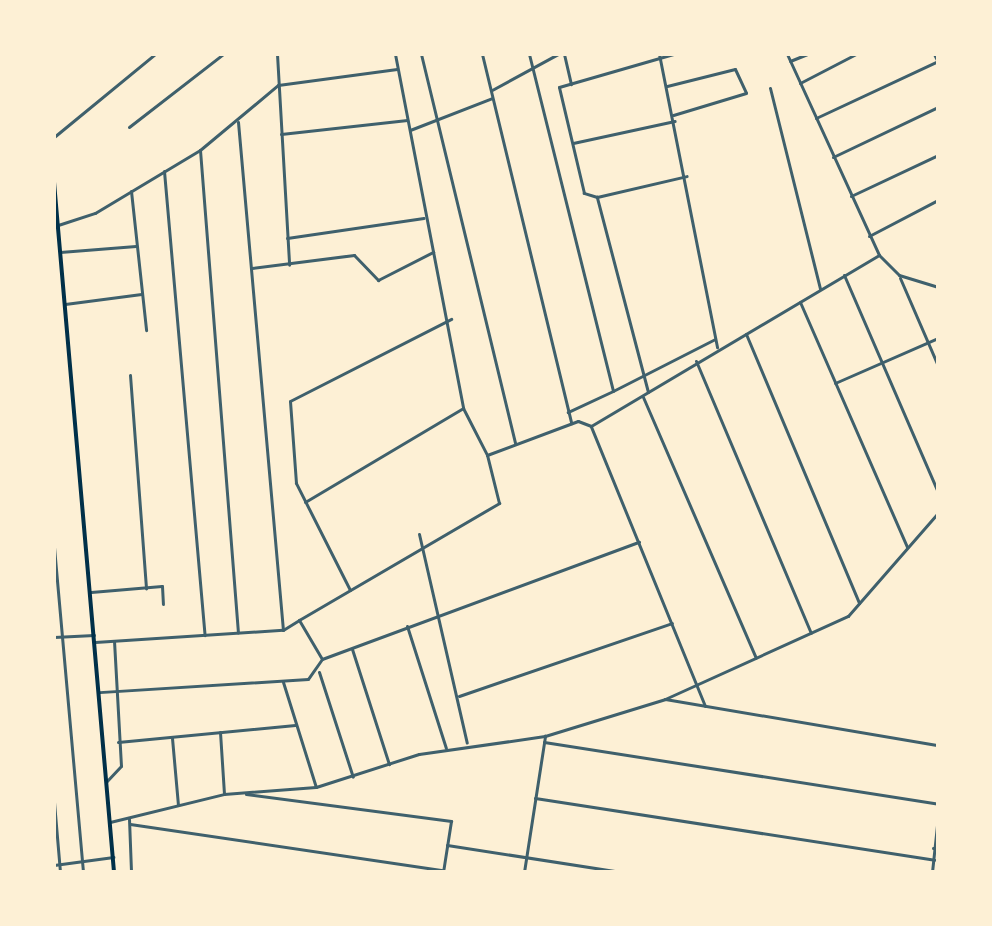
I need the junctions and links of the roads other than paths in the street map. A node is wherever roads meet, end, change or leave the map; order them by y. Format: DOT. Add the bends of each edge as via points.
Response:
graph roads {
  1 [pos="155,54"];
  2 [pos="223,54"];
  3 [pos="277,54"];
  4 [pos="395,54"];
  5 [pos="421,54"];
  6 [pos="482,54"];
  7 [pos="529,54"];
  8 [pos="558,54"];
  9 [pos="564,54"];
  10 [pos="659,54"];
  11 [pos="673,54"];
  12 [pos="787,54"];
  13 [pos="807,54"];
  14 [pos="856,54"];
  15 [pos="934,54"];
  16 [pos="790,61"];
  17 [pos="938,62"];
  18 [pos="661,63"];
  19 [pos="532,66"];
  20 [pos="398,69"];
  21 [pos="800,83"];
  22 [pos="571,84"];
  23 [pos="278,85"];
  24 [pos="667,86"];
  25 [pos="770,88"];
  26 [pos="491,91"];
  27 [pos="492,98"];
  28 [pos="938,107"];
  29 [pos="673,115"];
  30 [pos="816,118"];
  31 [pos="407,120"];
  32 [pos="675,121"];
  33 [pos="238,122"];
  34 [pos="435,122"];
  35 [pos="129,127"];
  36 [pos="409,130"];
  37 [pos="281,134"];
  38 [pos="54,137"];
  39 [pos="573,143"];
  40 [pos="200,150"];
  41 [pos="938,155"];
  42 [pos="833,157"];
  43 [pos="164,171"];
  44 [pos="688,176"];
  45 [pos="54,182"];
  46 [pos="131,191"];
  47 [pos="851,196"];
  48 [pos="597,197"];
  49 [pos="938,200"];
  50 [pos="424,218"];
  51 [pos="58,225"];
  52 [pos="869,236"];
  53 [pos="287,238"];
  54 [pos="137,246"];
  55 [pos="60,252"];
  56 [pos="433,252"];
  57 [pos="879,255"];
  58 [pos="289,265"];
  59 [pos="252,268"];
  60 [pos="844,275"];
  61 [pos="899,275"];
  62 [pos="938,287"];
  63 [pos="820,289"];
  64 [pos="141,294"];
  65 [pos="800,302"];
  66 [pos="65,304"];
  67 [pos="451,319"];
  68 [pos="146,330"];
  69 [pos="745,333"];
  70 [pos="938,338"];
  71 [pos="715,339"];
  72 [pos="928,342"];
  73 [pos="717,347"];
  74 [pos="696,361"];
  75 [pos="881,363"];
  76 [pos="938,366"];
  77 [pos="130,375"];
  78 [pos="642,379"];
  79 [pos="835,383"];
  80 [pos="613,391"];
  81 [pos="648,392"];
  82 [pos="643,397"];
  83 [pos="463,408"];
  84 [pos="568,412"];
  85 [pos="571,423"];
  86 [pos="591,426"];
  87 [pos="515,443"];
  88 [pos="487,455"];
  89 [pos="938,492"];
  90 [pos="305,502"];
  91 [pos="938,513"];
  92 [pos="419,534"];
  93 [pos="639,542"];
  94 [pos="54,547"];
  95 [pos="424,547"];
  96 [pos="907,547"];
  97 [pos="146,588"];
  98 [pos="350,590"];
  99 [pos="91,592"];
  100 [pos="859,603"];
  101 [pos="163,604"];
  102 [pos="441,613"];
  103 [pos="299,620"];
  104 [pos="672,623"];
  105 [pos="407,626"];
  106 [pos="283,630"];
  107 [pos="238,633"];
  108 [pos="811,633"];
  109 [pos="95,635"];
  110 [pos="205,635"];
  111 [pos="54,637"];
  112 [pos="62,637"];
  113 [pos="114,641"];
  114 [pos="95,642"];
  115 [pos="351,648"];
  116 [pos="756,658"];
  117 [pos="322,659"];
  118 [pos="319,672"];
  119 [pos="283,682"];
  120 [pos="697,685"];
  121 [pos="117,691"];
  122 [pos="99,692"];
  123 [pos="459,696"];
  124 [pos="665,699"];
  125 [pos="705,706"];
  126 [pos="295,725"];
  127 [pos="220,732"];
  128 [pos="545,736"];
  129 [pos="172,738"];
  130 [pos="118,742"];
  131 [pos="544,742"];
  132 [pos="467,743"];
  133 [pos="938,745"];
  134 [pos="446,748"];
  135 [pos="389,764"];
  136 [pos="353,777"];
  137 [pos="106,782"];
  138 [pos="316,787"];
  139 [pos="238,792"];
  140 [pos="224,794"];
  141 [pos="535,798"];
  142 [pos="54,802"];
  143 [pos="938,804"];
  144 [pos="178,805"];
  145 [pos="938,816"];
  146 [pos="110,822"];
  147 [pos="130,822"];
  148 [pos="447,845"];
  149 [pos="936,848"];
  150 [pos="113,857"];
  151 [pos="526,857"];
  152 [pos="934,860"];
  153 [pos="82,861"];
  154 [pos="57,865"];
  155 [pos="443,871"];
  156 [pos="60,872"];
  157 [pos="83,872"];
  158 [pos="114,872"];
  159 [pos="131,872"];
  160 [pos="524,872"];
  161 [pos="621,872"];
  162 [pos="932,872"];
  1 -- 38 [label="street"];
  2 -- 35 [label="street"];
  3 -- 23 [label="street"];
  4 -- 20 [label="street"];
  5 -- 34 [label="street"];
  6 -- 26 [label="street"];
  7 -- 19 [label="street"];
  8 -- 19 [label="street"];
  9 -- 22 [label="street"];
  10 -- 18 [label="street"];
  11 -- 18 [label="street"];
  12 -- 16 [label="street"];
  13 -- 16 [label="street"];
  14 -- 21 [label="street"];
  15 -- 17 [label="street"];
  16 -- 21 [label="street"];
  17 -- 30 [label="street"];
  18 -- 22 [label="street"];
  18 -- 24 [label="street"];
  19 -- 26 [label="street"];
  19 -- 80 [label="street"];
  20 -- 23 [label="street"];
  20 -- 31 [label="street"];
  21 -- 30 [label="street"];
  22 -- 39 [label="street" via="559,87"];
  23 -- 33 [label="street"];
  23 -- 37 [label="street"];
  24 -- 29 [label="street"];
  24 -- 29 [label="street" via="735,69 746,93"];
  25 -- 63 [label="street"];
  26 -- 27 [label="street"];
  27 -- 34 [label="street"];
  27 -- 84 [label="street"];
  28 -- 42 [label="street"];
  29 -- 32 [label="street"];
  30 -- 42 [label="street"];
  31 -- 36 [label="street"];
  31 -- 37 [label="street"];
  32 -- 39 [label="street"];
  32 -- 44 [label="street"];
  33 -- 40 [label="street"];
  33 -- 59 [label="street"];
  34 -- 36 [label="street"];
  34 -- 87 [label="street"];
  36 -- 50 [label="street"];
  37 -- 53 [label="street"];
  39 -- 48 [label="street" via="584,193"];
  40 -- 43 [label="street"];
  40 -- 107 [label="street"];
  41 -- 47 [label="street"];
  42 -- 47 [label="street"];
  43 -- 46 [label="street"];
  43 -- 110 [label="street"];
  44 -- 48 [label="street"];
  44 -- 71 [label="street" via="692,200 685,213"];
  45 -- 51 [label="main road"];
  46 -- 51 [label="street"];
  46 -- 54 [label="street"];
  47 -- 52 [label="street"];
  48 -- 78 [label="street"];
  49 -- 52 [label="street"];
  50 -- 53 [label="street"];
  50 -- 56 [label="street"];
  51 -- 55 [label="main road"];
  52 -- 57 [label="street"];
  53 -- 58 [label="street"];
  54 -- 55 [label="street"];
  54 -- 64 [label="street"];
  55 -- 66 [label="main road"];
  56 -- 58 [label="street" via="378,280 354,255"];
  56 -- 67 [label="street"];
  57 -- 60 [label="street"];
  57 -- 61 [label="street"];
  58 -- 59 [label="street"];
  59 -- 106 [label="street"];
  60 -- 63 [label="street"];
  60 -- 75 [label="street"];
  61 -- 62 [label="street"];
  61 -- 72 [label="street"];
  63 -- 65 [label="street"];
  64 -- 66 [label="street"];
  64 -- 68 [label="street"];
  65 -- 69 [label="street"];
  65 -- 79 [label="street"];
  66 -- 99 [label="main road"];
  67 -- 83 [label="street"];
  67 -- 90 [label="street" via="290,401 296,483"];
  69 -- 73 [label="street"];
  69 -- 100 [label="street"];
  70 -- 72 [label="street"];
  71 -- 73 [label="street"];
  71 -- 78 [label="street"];
  72 -- 75 [label="street"];
  72 -- 76 [label="street"];
  73 -- 74 [label="street"];
  74 -- 81 [label="street"];
  74 -- 108 [label="street"];
  75 -- 79 [label="street"];
  75 -- 89 [label="street"];
  77 -- 97 [label="street"];
  78 -- 80 [label="street"];
  78 -- 81 [label="street"];
  79 -- 96 [label="street"];
  80 -- 84 [label="street"];
  81 -- 82 [label="street"];
  82 -- 86 [label="street"];
  82 -- 116 [label="street"];
  83 -- 88 [label="street"];
  83 -- 90 [label="street"];
  84 -- 85 [label="street"];
  85 -- 86 [label="street" via="587,421"];
  85 -- 87 [label="street"];
  86 -- 93 [label="street"];
  87 -- 88 [label="street"];
  88 -- 95 [label="street" via="499,503"];
  90 -- 98 [label="street"];
  91 -- 96 [label="street"];
  92 -- 95 [label="street"];
  93 -- 102 [label="street"];
  93 -- 104 [label="street"];
  94 -- 112 [label="street"];
  95 -- 98 [label="street"];
  95 -- 102 [label="street"];
  96 -- 100 [label="street"];
  97 -- 99 [label="street"];
  97 -- 101 [label="street" via="162,586"];
  98 -- 103 [label="street"];
  99 -- 109 [label="main road"];
  100 -- 108 [label="street"];
  102 -- 105 [label="street"];
  102 -- 123 [label="street"];
  103 -- 106 [label="street"];
  103 -- 117 [label="street"];
  104 -- 120 [label="street"];
  104 -- 123 [label="street"];
  105 -- 115 [label="street"];
  105 -- 134 [label="street"];
  106 -- 107 [label="street"];
  107 -- 110 [label="street"];
  108 -- 116 [label="street"];
  109 -- 112 [label="street"];
  109 -- 114 [label="main road"];
  110 -- 113 [label="street"];
  111 -- 112 [label="street"];
  112 -- 153 [label="street"];
  113 -- 114 [label="street"];
  113 -- 121 [label="street"];
  114 -- 122 [label="main road"];
  115 -- 117 [label="street"];
  115 -- 135 [label="street"];
  116 -- 120 [label="street"];
  117 -- 118 [label="street"];
  118 -- 119 [label="street"];
  118 -- 136 [label="street"];
  119 -- 121 [label="street"];
  119 -- 126 [label="street"];
  120 -- 124 [label="street"];
  120 -- 125 [label="street"];
  121 -- 122 [label="street"];
  121 -- 130 [label="street"];
  122 -- 137 [label="main road"];
  123 -- 132 [label="street"];
  124 -- 125 [label="street"];
  124 -- 128 [label="street"];
  125 -- 133 [label="street"];
  126 -- 127 [label="street"];
  126 -- 138 [label="street"];
  127 -- 129 [label="street"];
  127 -- 140 [label="street"];
  128 -- 131 [label="street"];
  128 -- 132 [label="street"];
  129 -- 130 [label="street"];
  129 -- 144 [label="street"];
  130 -- 137 [label="street" via="121,769"];
  131 -- 141 [label="street"];
  131 -- 143 [label="street"];
  132 -- 134 [label="street"];
  134 -- 135 [label="street"];
  135 -- 136 [label="street"];
  136 -- 138 [label="street"];
  137 -- 146 [label="main road"];
  138 -- 139 [label="street"];
  139 -- 140 [label="street"];
  139 -- 148 [label="street" via="451,821"];
  140 -- 144 [label="street"];
  141 -- 151 [label="street"];
  141 -- 152 [label="street"];
  142 -- 154 [label="street"];
  144 -- 147 [label="street"];
  145 -- 149 [label="street"];
  146 -- 147 [label="street"];
  146 -- 150 [label="main road"];
  147 -- 155 [label="street"];
  147 -- 159 [label="street"];
  148 -- 151 [label="street"];
  148 -- 155 [label="street"];
  149 -- 152 [label="street"];
  150 -- 153 [label="street"];
  150 -- 158 [label="main road"];
  151 -- 160 [label="street"];
  151 -- 161 [label="street"];
  152 -- 162 [label="street"];
  153 -- 154 [label="street"];
  153 -- 157 [label="street"];
  154 -- 156 [label="street"];
}
